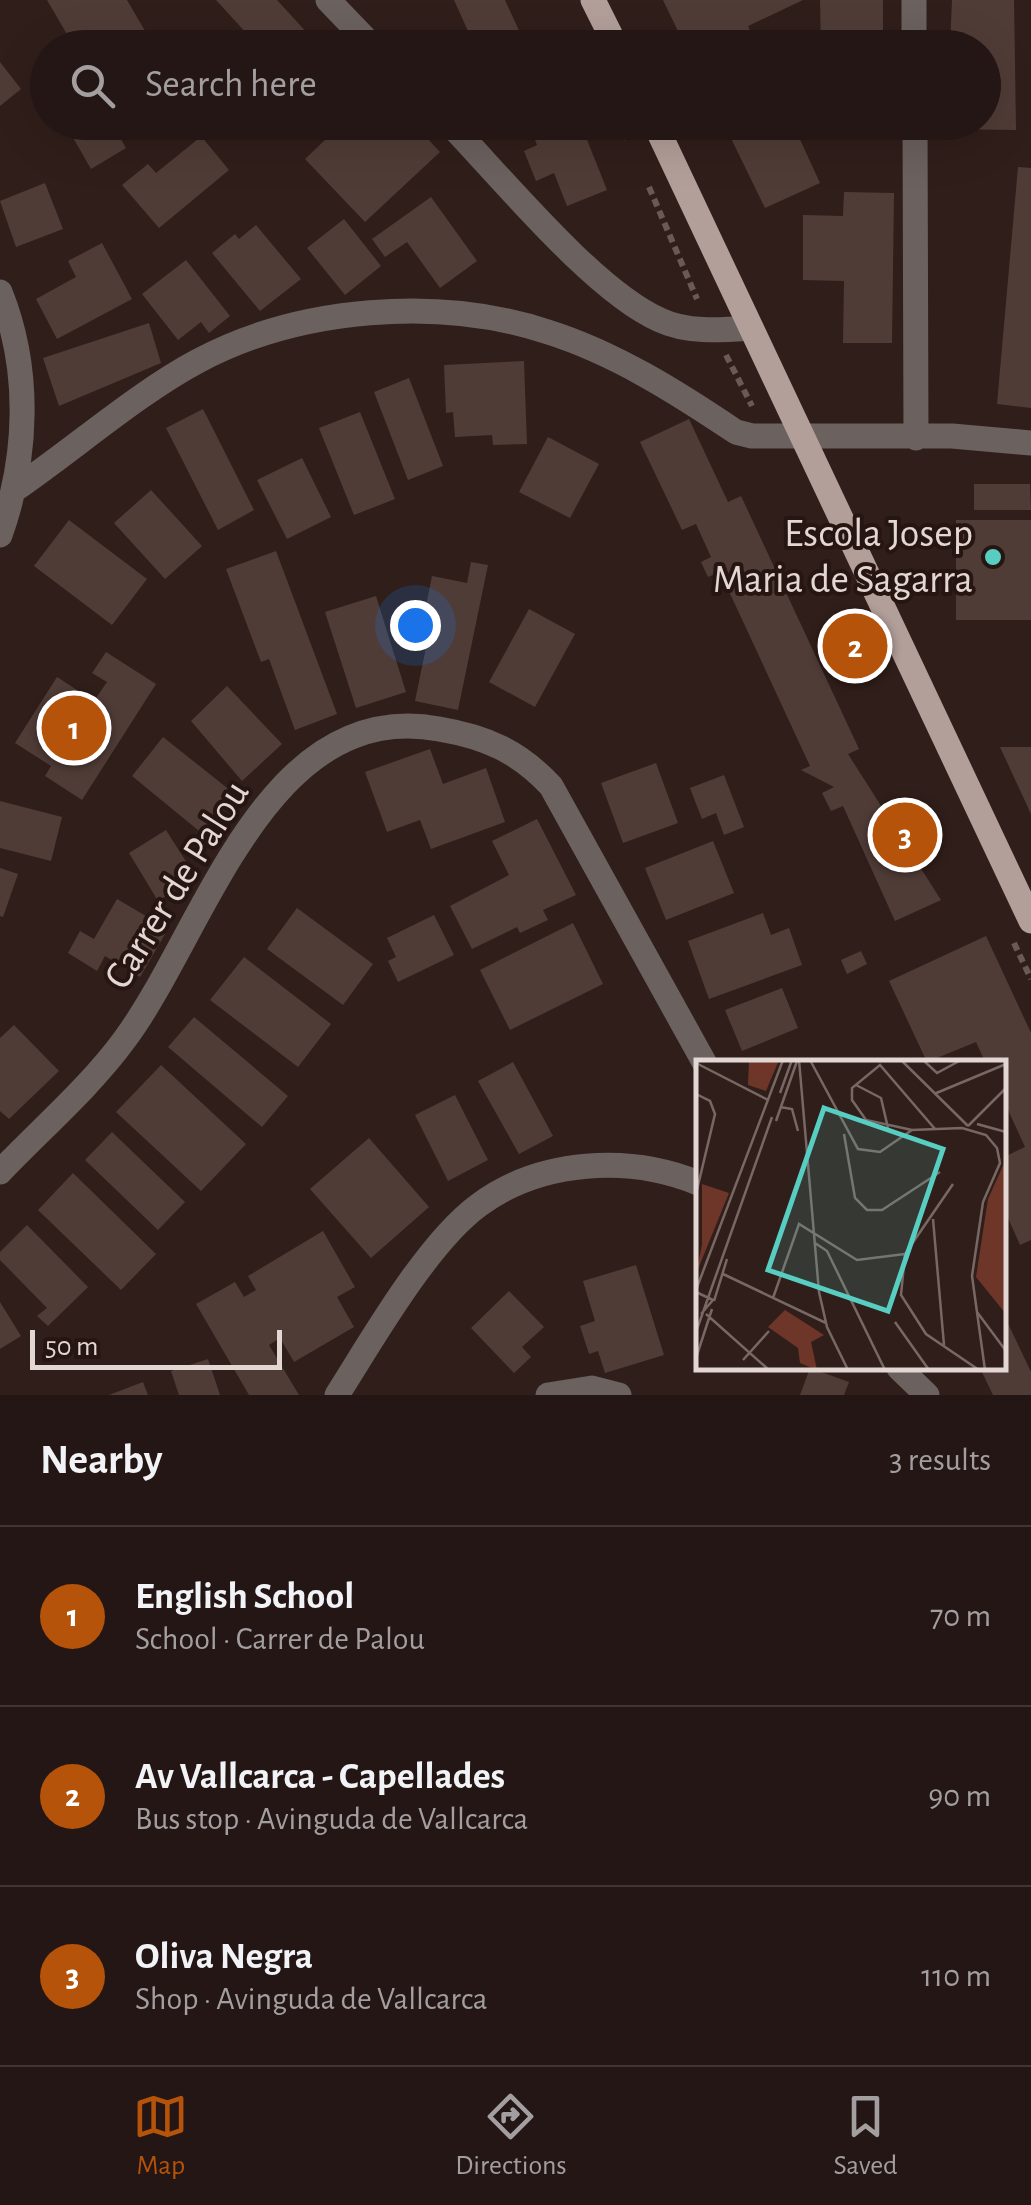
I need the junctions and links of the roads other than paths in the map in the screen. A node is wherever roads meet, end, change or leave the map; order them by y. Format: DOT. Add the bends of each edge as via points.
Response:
graph roads {
  1 [pos="328,0"];
  2 [pos="593,0"];
  3 [pos="914,0"];
  4 [pos="357,30"];
  5 [pos="608,30"];
  6 [pos="914,30"];
  7 [pos="465,140"];
  8 [pos="662,140"];
  9 [pos="915,140"];
  10 [pos="0,292"];
  11 [pos="750,328"];
  12 [pos="801,436"];
  13 [pos="916,438"];
  14 [pos="1031,443"];
  15 [pos="17,488"];
  16 [pos="0,535"];
  17 [pos="1031,920"];
  18 [pos="703,1060"];
  19 [pos="0,1172"];
  20 [pos="696,1182"];
  21 [pos="902,1370"];
  22 [pos="337,1395"];
  23 [pos="548,1395"];
  24 [pos="619,1395"];
  25 [pos="927,1395"];
  1 -- 4 [label="street"];
  2 -- 5 [label="main road"];
  3 -- 6 [label="street"];
  7 -- 11 [label="street" via="622,301 664,322 714,331"];
  8 -- 11 [label="main road"];
  9 -- 13 [label="street"];
  10 -- 15 [label="street" via="23,367"];
  11 -- 12 [label="main road"];
  12 -- 13 [label="street"];
  12 -- 15 [label="street" via="736,432 610,358 547,331 479,316 370,314 253,338 198,361"];
  12 -- 17 [label="main road"];
  13 -- 14 [label="street"];
  15 -- 16 [label="street"];
  18 -- 19 [label="street, Carrer de Palou" via="551,786 532,766 470,734 424,726 374,729 309,758 274,798 244,836 125,1039"];
  20 -- 22 [label="street" via="660,1168 570,1168 479,1205 437,1250"];
  21 -- 25 [label="street"];
  23 -- 24 [label="street" via="592,1388"];
}
